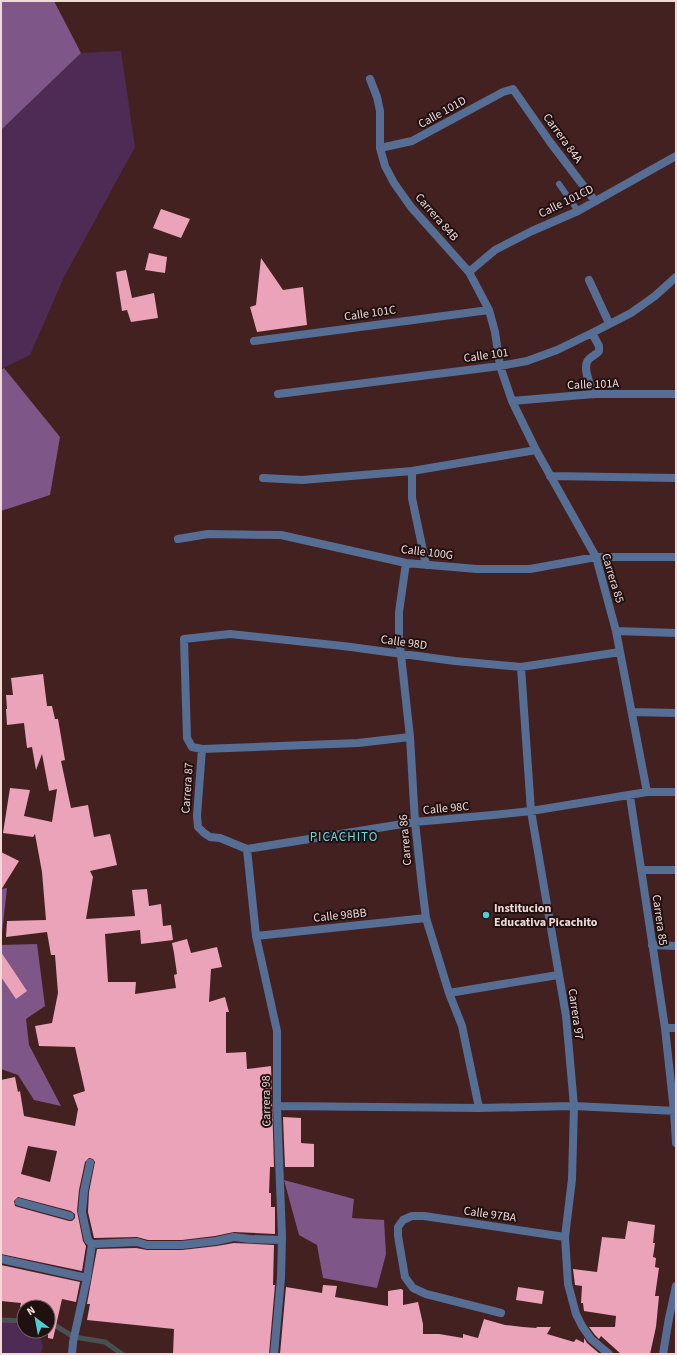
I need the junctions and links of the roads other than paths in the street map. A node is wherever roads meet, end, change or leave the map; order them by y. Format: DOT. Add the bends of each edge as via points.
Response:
graph roads {
  1 [pos="370,79"];
  2 [pos="513,89"];
  3 [pos="380,148"];
  4 [pos="676,156"];
  5 [pos="559,184"];
  6 [pos="595,201"];
  7 [pos="578,211"];
  8 [pos="469,272"];
  9 [pos="676,277"];
  10 [pos="590,280"];
  11 [pos="489,310"];
  12 [pos="609,323"];
  13 [pos="592,333"];
  14 [pos="254,341"];
  15 [pos="500,366"];
  16 [pos="278,394"];
  17 [pos="594,394"];
  18 [pos="676,394"];
  19 [pos="512,401"];
  20 [pos="536,450"];
  21 [pos="412,471"];
  22 [pos="550,476"];
  23 [pos="263,478"];
  24 [pos="676,478"];
  25 [pos="178,540"];
  26 [pos="676,556"];
  27 [pos="596,557"];
  28 [pos="406,563"];
  29 [pos="426,565"];
  30 [pos="616,631"];
  31 [pos="676,633"];
  32 [pos="184,639"];
  33 [pos="620,652"];
  34 [pos="400,653"];
  35 [pos="520,667"];
  36 [pos="632,712"];
  37 [pos="676,712"];
  38 [pos="410,736"];
  39 [pos="202,749"];
  40 [pos="647,792"];
  41 [pos="676,792"];
  42 [pos="630,796"];
  43 [pos="531,810"];
  44 [pos="415,822"];
  45 [pos="247,849"];
  46 [pos="640,870"];
  47 [pos="676,870"];
  48 [pos="426,918"];
  49 [pos="256,936"];
  50 [pos="652,945"];
  51 [pos="676,946"];
  52 [pos="558,975"];
  53 [pos="449,993"];
  54 [pos="665,1028"];
  55 [pos="676,1028"];
  56 [pos="277,1106"];
  57 [pos="574,1106"];
  58 [pos="479,1108"];
  59 [pos="675,1111"];
  60 [pos="676,1143"];
  61 [pos="90,1163"];
  62 [pos="19,1202"];
  63 [pos="70,1216"];
  64 [pos="565,1237"];
  65 [pos="282,1240"];
  66 [pos="92,1244"];
  67 [pos="1,1259"];
  68 [pos="88,1278"];
  69 [pos="676,1286"];
  70 [pos="501,1312"];
  71 [pos="72,1354"];
  72 [pos="274,1354"];
  73 [pos="608,1354"];
  74 [pos="663,1354"];
  1 -- 3 [label="street, Carrera 84B" via="380,111"];
  2 -- 3 [label="street, Calle 101D" via="412,141"];
  2 -- 6 [label="street, Carrera 84A"];
  3 -- 8 [label="street, Carrera 84B" via="385,166 411,207"];
  4 -- 6 [label="street, Calle 101CD"];
  5 -- 7 [label="lane"];
  6 -- 7 [label="street, Calle 101CD"];
  7 -- 8 [label="street, Calle 101CD" via="495,250"];
  8 -- 11 [label="street, Carrera 84B"];
  9 -- 12 [label="street, Calle 101" via="631,313"];
  10 -- 12 [label="street"];
  11 -- 14 [label="street, Calle 101C"];
  11 -- 15 [label="street, Carrera 84B"];
  12 -- 13 [label="street, Calle 101"];
  13 -- 15 [label="street, Calle 101" via="527,361"];
  13 -- 17 [label="street" via="599,351 589,359 586,368"];
  15 -- 16 [label="street, Calle 101"];
  15 -- 19 [label="street, Carrera 85"];
  17 -- 18 [label="street, Calle 101A"];
  17 -- 19 [label="street, Calle 101A"];
  19 -- 20 [label="street, Carrera 85"];
  20 -- 21 [label="street"];
  20 -- 22 [label="street, Carrera 85"];
  21 -- 23 [label="street" via="302,480"];
  21 -- 29 [label="street" via="412,498"];
  22 -- 24 [label="street"];
  22 -- 27 [label="street, Carrera 85"];
  25 -- 28 [label="street, Calle 100G" via="208,534 281,535"];
  26 -- 27 [label="street, Calle 100G"];
  27 -- 29 [label="street, Calle 100G" via="530,568 477,569"];
  27 -- 30 [label="street, Carrera 85"];
  28 -- 29 [label="street, Calle 100G"];
  28 -- 34 [label="street, Carrera 86" via="399,612"];
  30 -- 31 [label="street"];
  30 -- 33 [label="street, Carrera 85"];
  32 -- 34 [label="street, Calle 98D" via="230,634"];
  32 -- 39 [label="street, Carrera 87" via="187,738 192,747"];
  33 -- 35 [label="street, Calle 98D"];
  33 -- 36 [label="street, Carrera 85"];
  34 -- 35 [label="street, Calle 98D"];
  34 -- 38 [label="street, Carrera 86"];
  35 -- 43 [label="street, Carrera 97"];
  36 -- 37 [label="street"];
  36 -- 40 [label="street, Carrera 85"];
  38 -- 39 [label="street" via="358,743"];
  38 -- 44 [label="street, Carrera 86"];
  39 -- 45 [label="street, Carrera 87" via="198,827 210,837 220,838"];
  40 -- 41 [label="street, Calle 98C"];
  40 -- 42 [label="street, Calle 98C"];
  42 -- 43 [label="street, Calle 98C"];
  42 -- 46 [label="street, Carrera 85"];
  43 -- 44 [label="street, Calle 98C" via="493,816"];
  43 -- 52 [label="street, Carrera 97"];
  44 -- 45 [label="street, Calle 98C"];
  44 -- 48 [label="street, Carrera 86"];
  45 -- 49 [label="street, Carrera 98"];
  46 -- 47 [label="street"];
  46 -- 50 [label="street, Carrera 85"];
  48 -- 49 [label="street, Calle 98BB"];
  48 -- 53 [label="street, Carrera 86"];
  49 -- 56 [label="street, Carrera 98" via="277,1031"];
  50 -- 51 [label="street"];
  50 -- 54 [label="street, Carrera 85"];
  52 -- 53 [label="street"];
  52 -- 57 [label="street, Carrera 97" via="566,1016"];
  53 -- 58 [label="street, Carrera 86" via="462,1026"];
  54 -- 55 [label="street"];
  54 -- 59 [label="street, Carrera 85"];
  56 -- 58 [label="street"];
  56 -- 65 [label="street, Carrera 98"];
  57 -- 58 [label="street"];
  57 -- 59 [label="street"];
  57 -- 64 [label="street, Carrera 97" via="572,1179"];
  59 -- 60 [label="street, Carrera 85"];
  61 -- 66 [label="street" via="82,1212 88,1240"];
  62 -- 63 [label="street"];
  64 -- 70 [label="street, Calle 97BA" via="424,1216 412,1216 403,1220 398,1227 398,1236 405,1277 413,1288 426,1294"];
  64 -- 73 [label="street, Carrera 97" via="568,1284 576,1314 591,1339"];
  65 -- 66 [label="street" via="234,1237 182,1244"];
  65 -- 72 [label="street, Carrera 98"];
  66 -- 68 [label="street"];
  67 -- 68 [label="street"];
  68 -- 71 [label="street"];
  69 -- 74 [label="street"];
}
